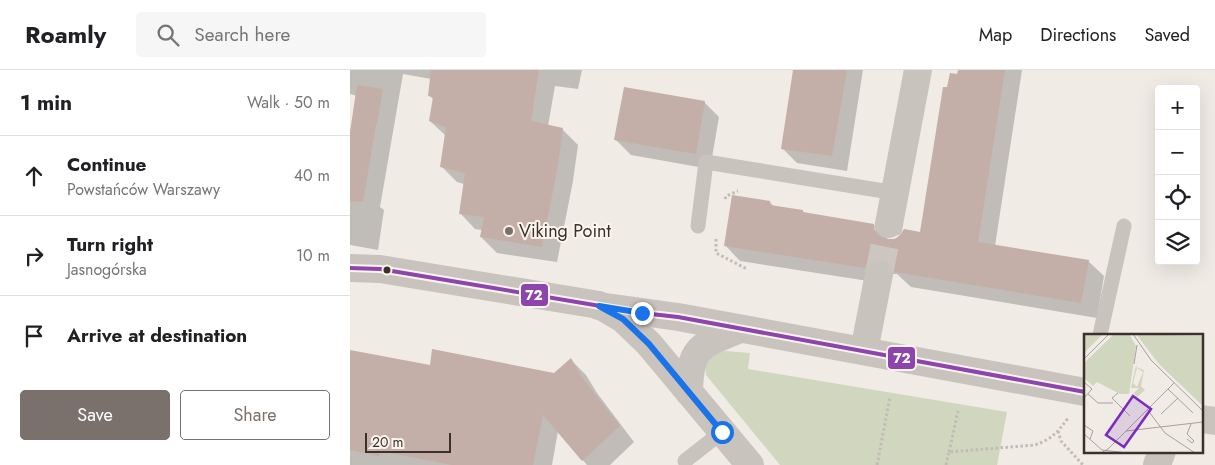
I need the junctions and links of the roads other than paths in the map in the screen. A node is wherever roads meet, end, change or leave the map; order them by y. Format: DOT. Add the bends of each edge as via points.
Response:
graph roads {
  1 [pos="918,70"];
  2 [pos="896,193"];
  3 [pos="889,224"];
  4 [pos="698,226"];
  5 [pos="1124,226"];
  6 [pos="350,268"];
  7 [pos="879,274"];
  8 [pos="599,306"];
  9 [pos="740,329"];
  10 [pos="1100,334"];
  11 [pos="864,350"];
  12 [pos="689,392"];
  13 [pos="1084,392"];
  14 [pos="1202,419"];
  15 [pos="1215,421"];
  16 [pos="722,432"];
  17 [pos="1162,452"];
  18 [pos="685,461"];
  19 [pos="750,465"];
  20 [pos="1157,465"];
  1 -- 2 [label="street"];
  2 -- 3 [label="street"];
  2 -- 4 [label="lane" via="706,162"];
  5 -- 10 [label="lane"];
  6 -- 8 [label="street" via="380,269"];
  7 -- 11 [label="street"];
  8 -- 9 [label="street"];
  8 -- 12 [label="street" via="623,319 649,344"];
  9 -- 11 [label="street"];
  9 -- 12 [label="street" via="708,343 694,357"];
  11 -- 13 [label="street"];
  12 -- 16 [label="street"];
  14 -- 15 [label="street"];
  16 -- 18 [label="lane"];
  16 -- 19 [label="street"];
  17 -- 20 [label="street"];
}
